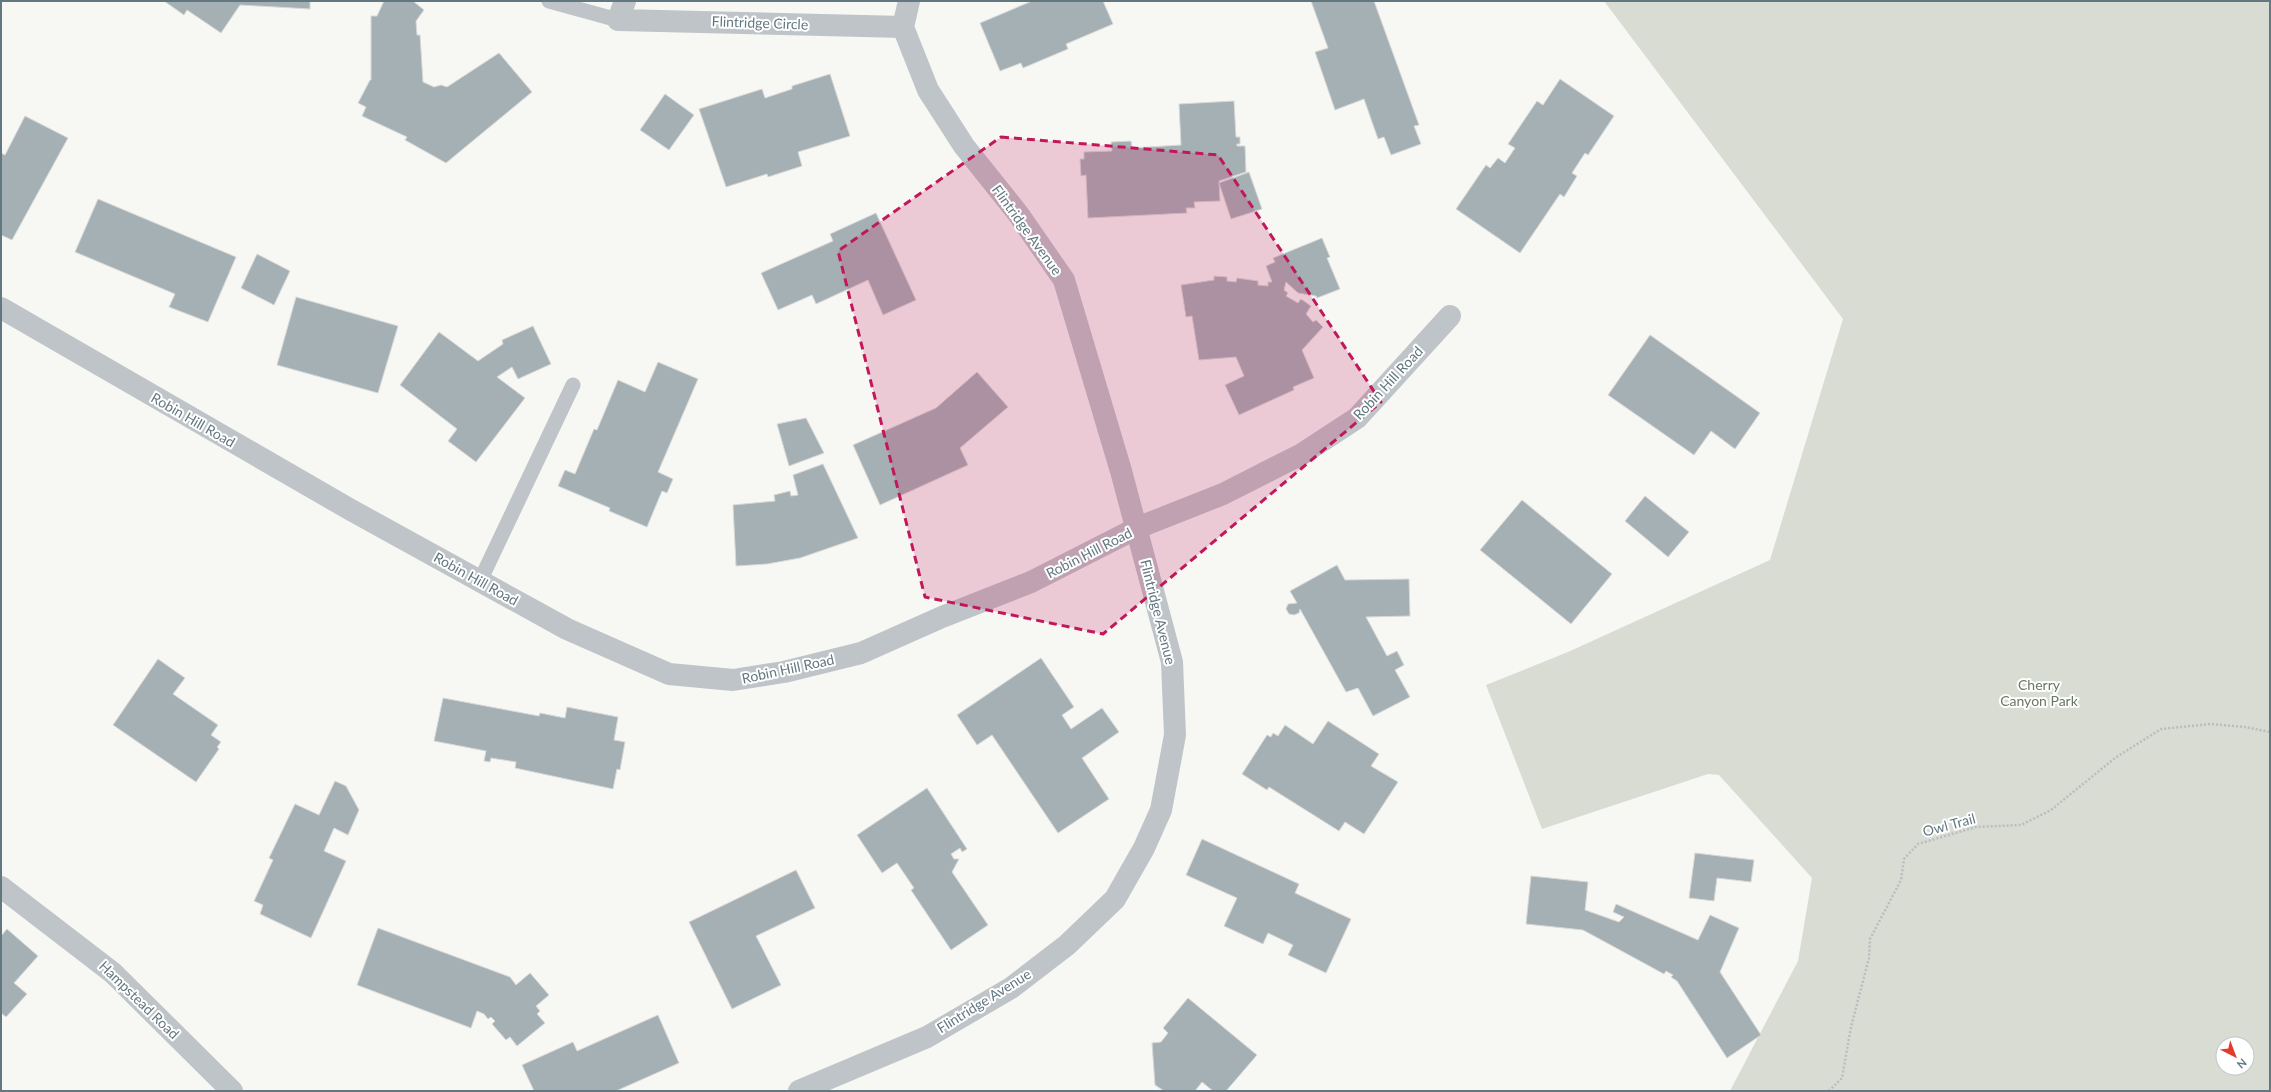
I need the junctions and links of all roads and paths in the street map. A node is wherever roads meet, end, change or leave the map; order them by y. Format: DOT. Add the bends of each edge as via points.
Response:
graph roads {
  1 [pos="549,1"];
  2 [pos="909,1"];
  3 [pos="622,10"];
  4 [pos="903,27"];
  5 [pos="1,308"];
  6 [pos="1450,316"];
  7 [pos="573,385"];
  8 [pos="1137,528"];
  9 [pos="480,581"];
  10 [pos="2270,732"];
  11 [pos="1,887"];
  12 [pos="232,1091"];
  13 [pos="799,1091"];
  14 [pos="1829,1091"];
  1 -- 3 [label="lane"];
  2 -- 4 [label="street"];
  3 -- 4 [label="street, Flintridge Circle"];
  4 -- 8 [label="street, Flintridge Avenue" via="928,90 964,146 1019,215 1064,280"];
  5 -- 9 [label="street, Robin Hill Road" via="350,510"];
  6 -- 8 [label="street, Robin Hill Road" via="1357,418 1302,454 1223,494"];
  7 -- 9 [label="lane"];
  8 -- 9 [label="street, Robin Hill Road" via="1031,582 942,617 861,653 784,672 733,680 669,674 567,629"];
  8 -- 13 [label="street, Flintridge Avenue" via="1172,662 1175,735 1161,810 1144,848 1115,899 1067,945 1011,988 927,1037"];
  10 -- 14 [label="path, Owl Trail" via="2211,724 2161,729 2115,758 2051,810 2021,825 1976,827 1918,844 1904,859 1901,880 1870,939 1869,958 1851,1027 1842,1078"];
  11 -- 12 [label="street, Hampstead Road" via="114,973"];
}
